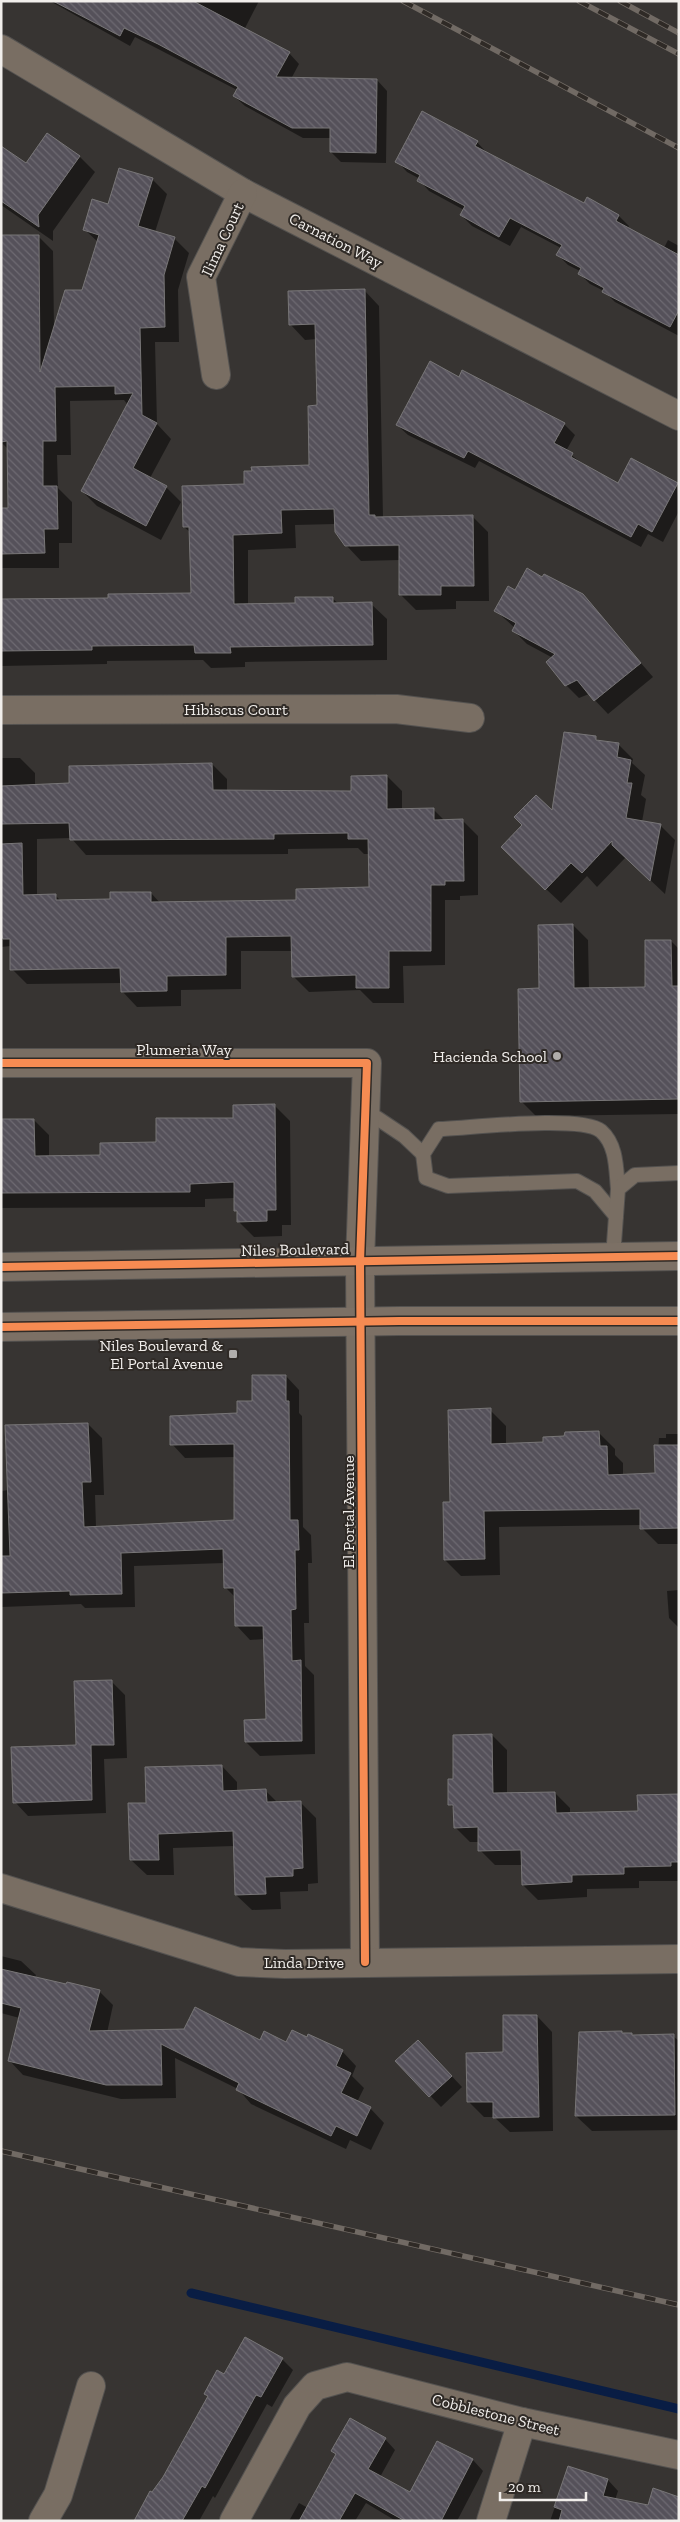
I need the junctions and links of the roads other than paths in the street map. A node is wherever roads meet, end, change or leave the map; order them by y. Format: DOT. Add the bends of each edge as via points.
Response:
graph roads {
  1 [pos="1,49"];
  2 [pos="243,193"];
  3 [pos="216,375"];
  4 [pos="679,416"];
  5 [pos="1,710"];
  6 [pos="470,718"];
  7 [pos="1,1063"];
  8 [pos="367,1063"];
  9 [pos="365,1119"];
  10 [pos="424,1154"];
  11 [pos="679,1173"];
  12 [pos="618,1189"];
  13 [pos="616,1216"];
  14 [pos="679,1256"];
  15 [pos="613,1257"];
  16 [pos="360,1262"];
  17 [pos="1,1267"];
  18 [pos="679,1321"];
  19 [pos="360,1322"];
  20 [pos="1,1327"];
  21 [pos="1,1888"];
  22 [pos="679,1959"];
  23 [pos="365,1962"];
  24 [pos="91,2386"];
  25 [pos="522,2422"];
  26 [pos="679,2455"];
  27 [pos="43,2521"];
  28 [pos="234,2521"];
  29 [pos="491,2521"];
  1 -- 2 [label="street, Carnation Way"];
  2 -- 3 [label="street, Ilima Court" via="201,277"];
  2 -- 4 [label="street, Carnation Way"];
  5 -- 6 [label="street, Hibiscus Court" via="396,709"];
  7 -- 8 [label="street, Plumeria Way"];
  8 -- 9 [label="street, El Portal Avenue"];
  9 -- 10 [label="lane" via="377,1118"];
  9 -- 16 [label="street, El Portal Avenue"];
  10 -- 12 [label="lane" via="439,1129 566,1122 600,1130 613,1148"];
  10 -- 13 [label="lane" via="426,1178 448,1186 576,1181 595,1191"];
  11 -- 12 [label="lane" via="635,1175"];
  12 -- 13 [label="lane"];
  13 -- 15 [label="lane"];
  14 -- 15 [label="main road, Niles Boulevard"];
  15 -- 16 [label="main road, Niles Boulevard"];
  16 -- 17 [label="main road, Niles Boulevard"];
  16 -- 19 [label="street, El Portal Avenue"];
  18 -- 19 [label="main road"];
  19 -- 20 [label="main road"];
  19 -- 23 [label="street, El Portal Avenue"];
  21 -- 23 [label="street, Linda Drive" via="239,1962"];
  22 -- 23 [label="street, Linda Drive"];
  24 -- 27 [label="street" via="58,2495"];
  25 -- 26 [label="street, Cobblestone Street"];
  25 -- 28 [label="street, Cobblestone Street" via="347,2377 315,2386 297,2406"];
  25 -- 29 [label="street"];
}
